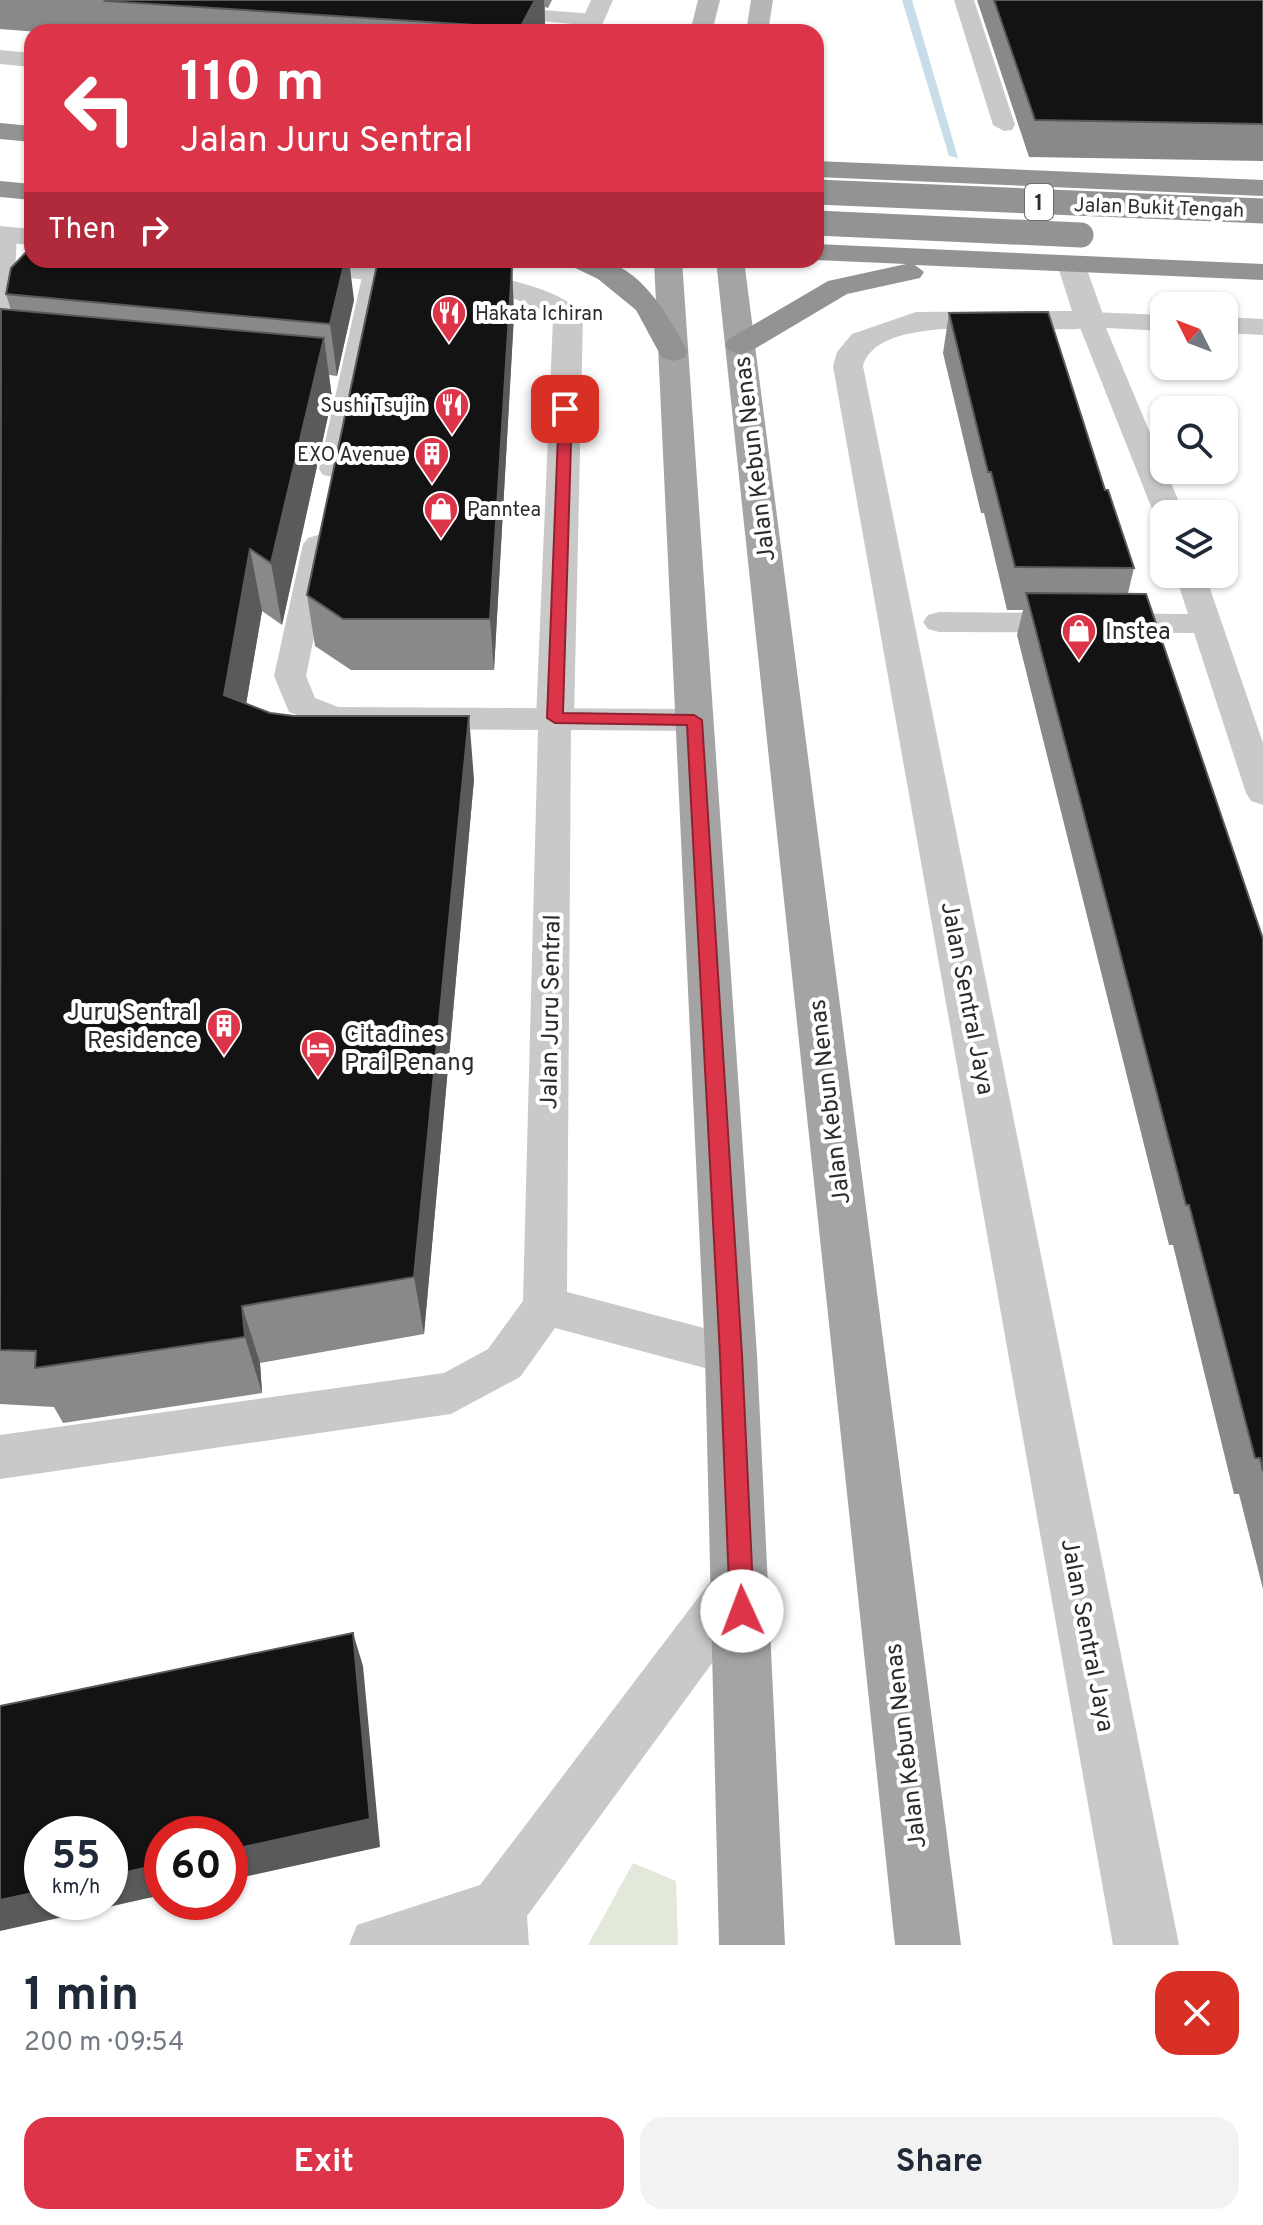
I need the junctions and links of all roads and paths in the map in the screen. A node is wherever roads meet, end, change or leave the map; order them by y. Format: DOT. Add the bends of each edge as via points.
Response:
graph roads {
  1 [pos="709,0"];
  2 [pos="762,0"];
  3 [pos="964,0"];
  4 [pos="476,11"];
  5 [pos="594,17"];
  6 [pos="703,24"];
  7 [pos="758,24"];
  8 [pos="0,57"];
  9 [pos="24,59"];
  10 [pos="0,109"];
  11 [pos="24,110"];
  12 [pos="1004,125"];
  13 [pos="0,131"];
  14 [pos="24,133"];
  15 [pos="824,157"];
  16 [pos="824,169"];
  17 [pos="865,171"];
  18 [pos="1026,179"];
  19 [pos="1263,188"];
  20 [pos="0,189"];
  21 [pos="24,191"];
  22 [pos="824,192"];
  23 [pos="1263,211"];
  24 [pos="824,223"];
  25 [pos="12,235"];
  26 [pos="1104,236"];
  27 [pos="824,252"];
  28 [pos="980,261"];
  29 [pos="1026,263"];
  30 [pos="1071,264"];
  31 [pos="336,268"];
  32 [pos="598,268"];
  33 [pos="668,268"];
  34 [pos="731,268"];
  35 [pos="375,272"];
  36 [pos="1263,272"];
  37 [pos="0,313"];
  38 [pos="1090,320"];
  39 [pos="1150,322"];
  40 [pos="1238,326"];
  41 [pos="1263,327"];
  42 [pos="740,345"];
  43 [pos="673,352"];
  44 [pos="319,385"];
  45 [pos="350,388"];
  46 [pos="1163,500"];
  47 [pos="1195,588"];
  48 [pos="939,622"];
  49 [pos="1208,624"];
  50 [pos="555,718"];
  51 [pos="694,720"];
  52 [pos="1254,733"];
  53 [pos="1263,793"];
  54 [pos="545,1306"];
  55 [pos="731,1355"];
  56 [pos="0,1457"];
  57 [pos="741,1581"];
  58 [pos="499,1927"];
  59 [pos="377,1945"];
  60 [pos="752,1945"];
  61 [pos="928,1945"];
  62 [pos="1146,1945"];
  1 -- 6 [label="main road"];
  2 -- 7 [label="main road"];
  3 -- 12 [label="lane"];
  4 -- 5 [label="lane"];
  8 -- 9 [label="street"];
  10 -- 11 [label="highway"];
  13 -- 14 [label="highway"];
  15 -- 17 [label="highway"];
  16 -- 17 [label="highway"];
  17 -- 18 [label="highway"];
  18 -- 19 [label="highway"];
  18 -- 29 [label="highway" via="981,192 970,215 989,245"];
  20 -- 21 [label="highway"];
  22 -- 23 [label="highway, Jalan Bukit Tengah / 1, bridge"];
  24 -- 26 [label="highway, Jalan Bukit Tengah / 1, bridge"];
  25 -- 37 [label="lane"];
  27 -- 28 [label="highway"];
  28 -- 29 [label="highway"];
  28 -- 42 [label="highway" via="838,287"];
  29 -- 30 [label="highway"];
  30 -- 36 [label="highway"];
  30 -- 38 [label="street"];
  31 -- 35 [label="street, Jalan Juru Sentral"];
  32 -- 43 [label="highway" via="648,305"];
  33 -- 43 [label="main road"];
  34 -- 42 [label="main road, Jalan Kebun Nenas"];
  35 -- 45 [label="lane"];
  35 -- 50 [label="street, Jalan Juru Sentral" via="511,287 568,316"];
  38 -- 39 [label="lane"];
  38 -- 46 [label="lane"];
  38 -- 62 [label="street, Jalan Sentral Jaya" via="916,321 863,340 848,366"];
  40 -- 41 [label="lane"];
  42 -- 61 [label="main road, Jalan Kebun Nenas"];
  43 -- 51 [label="main road"];
  44 -- 45 [label="lane"];
  45 -- 50 [label="lane" via="290,676 301,705 334,718"];
  47 -- 49 [label="lane"];
  48 -- 49 [label="lane"];
  49 -- 52 [label="lane"];
  50 -- 51 [label="lane"];
  50 -- 54 [label="lane, Jalan Juru Sentral"];
  51 -- 55 [label="main road"];
  52 -- 53 [label="lane"];
  54 -- 55 [label="lane"];
  54 -- 56 [label="lane" via="504,1363 451,1393"];
  55 -- 57 [label="main road"];
  57 -- 58 [label="lane"];
  57 -- 60 [label="main road"];
  58 -- 59 [label="lane"];
}
